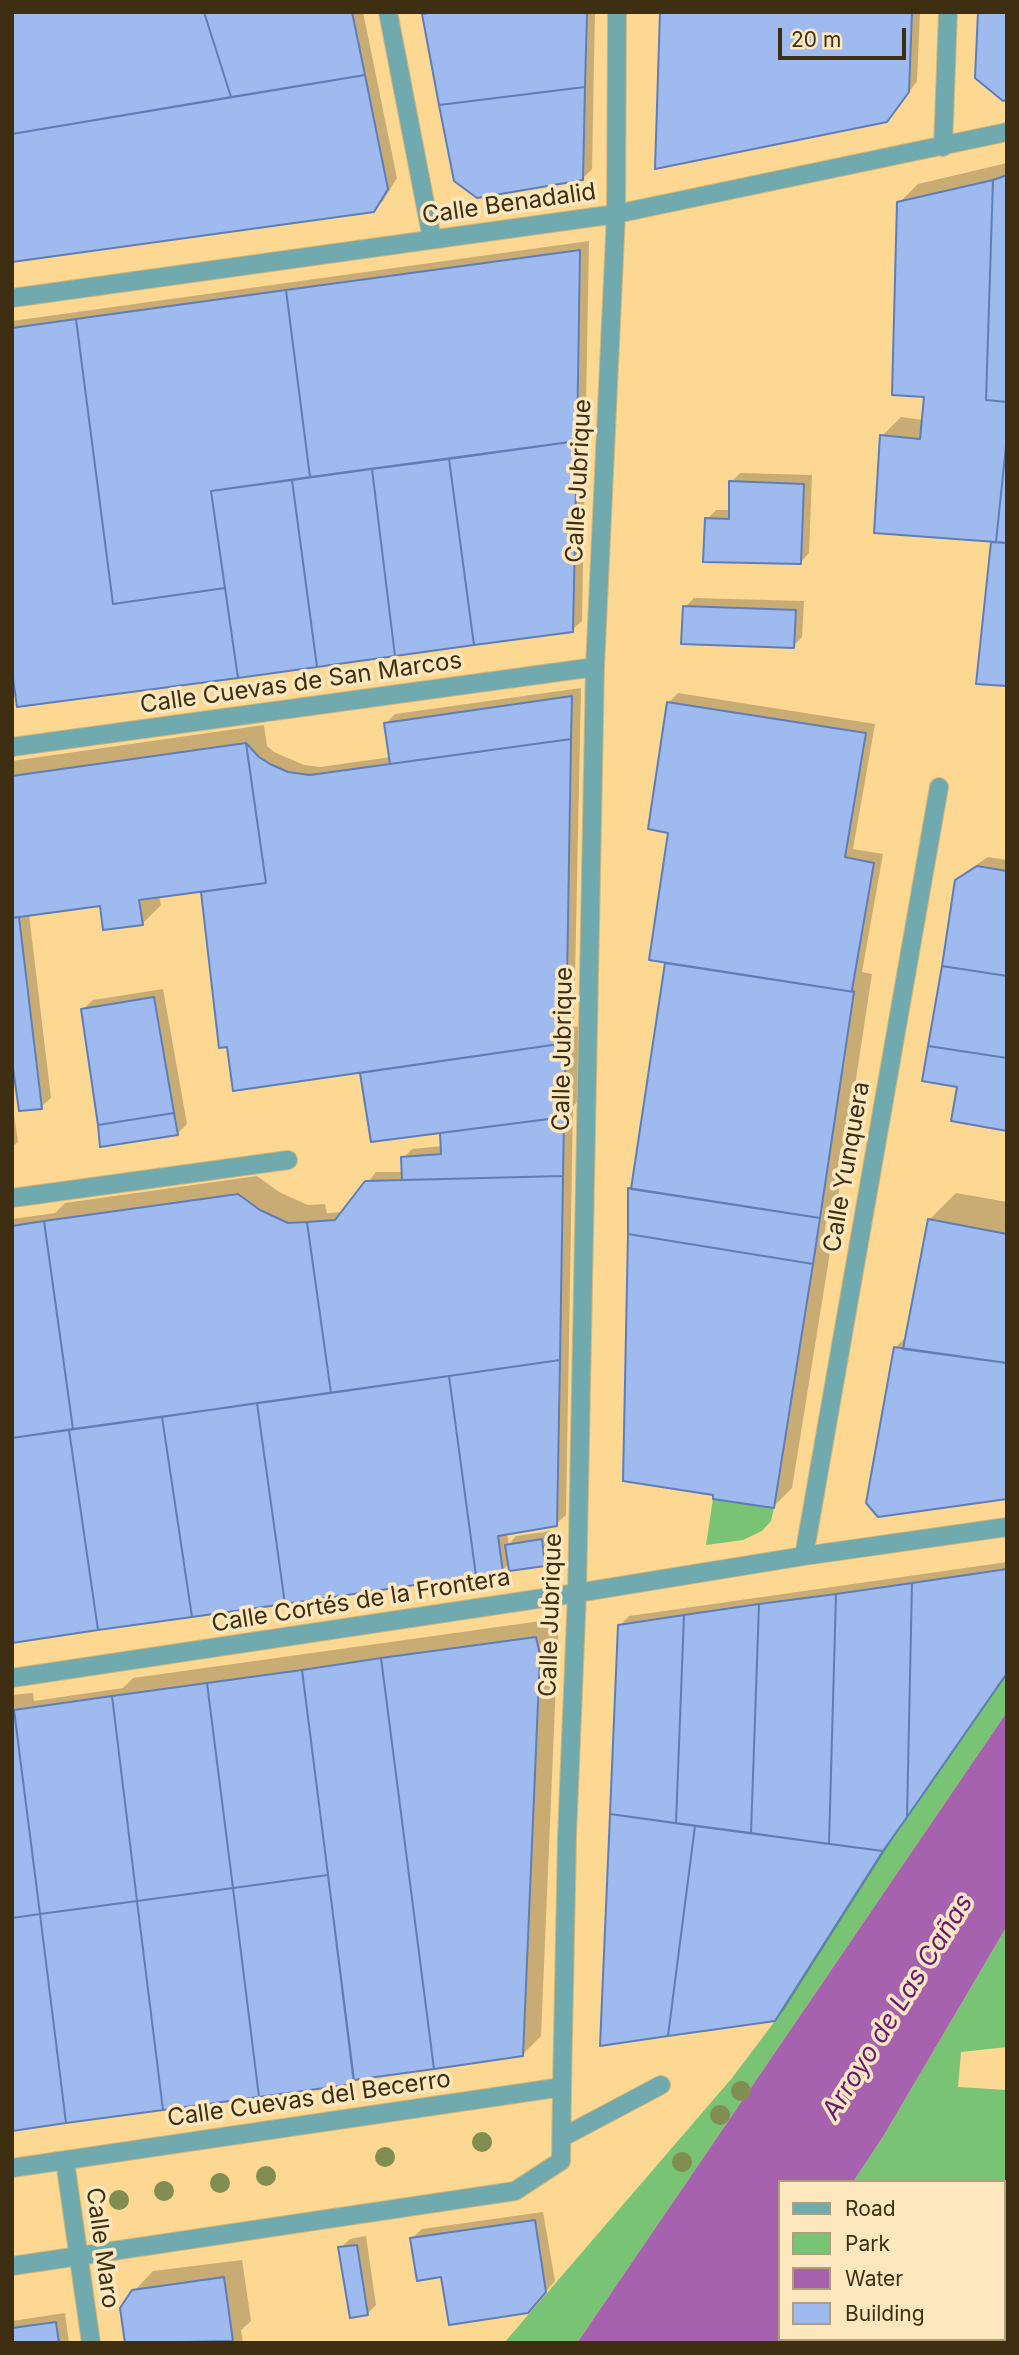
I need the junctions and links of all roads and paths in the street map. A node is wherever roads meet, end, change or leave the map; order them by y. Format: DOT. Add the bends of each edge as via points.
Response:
graph roads {
  1 [pos="388,12"];
  2 [pos="617,12"];
  3 [pos="948,12"];
  4 [pos="1007,132"];
  5 [pos="943,147"];
  6 [pos="616,214"];
  7 [pos="432,239"];
  8 [pos="12,298"];
  9 [pos="596,667"];
  10 [pos="12,747"];
  11 [pos="939,787"];
  12 [pos="288,1160"];
  13 [pos="12,1198"];
  14 [pos="1007,1527"];
  15 [pos="804,1556"];
  16 [pos="577,1593"];
  17 [pos="12,1678"];
  18 [pos="661,2085"];
  19 [pos="562,2087"];
  20 [pos="561,2138"];
  21 [pos="65,2161"];
  22 [pos="12,2168"];
  23 [pos="78,2256"];
  24 [pos="12,2266"];
  25 [pos="91,2343"];
  1 -- 7 [label="street"];
  2 -- 6 [label="street, Calle Jubrique"];
  3 -- 5 [label="street"];
  4 -- 5 [label="street, Calle Benadalid"];
  5 -- 6 [label="street, Calle Benadalid"];
  6 -- 7 [label="street, Calle Benadalid"];
  6 -- 9 [label="street, Calle Jubrique"];
  7 -- 8 [label="street, Calle Benadalid"];
  9 -- 10 [label="street, Calle Cuevas de San Marcos"];
  9 -- 16 [label="street, Calle Jubrique"];
  11 -- 15 [label="street, Calle Yunquera"];
  12 -- 13 [label="street"];
  14 -- 15 [label="street, Calle Cortés de la Frontera"];
  15 -- 16 [label="street, Calle Cortés de la Frontera"];
  16 -- 17 [label="street, Calle Cortés de la Frontera"];
  16 -- 19 [label="street, Calle Jubrique" via="566,1836"];
  18 -- 20 [label="street"];
  19 -- 20 [label="street"];
  19 -- 21 [label="street, Calle Cuevas del Becerro"];
  20 -- 23 [label="street" via="561,2161 515,2191"];
  21 -- 22 [label="street, Calle Cuevas del Becerro"];
  21 -- 23 [label="street, Calle Maro"];
  23 -- 24 [label="street"];
  23 -- 25 [label="street, Calle Maro"];
}
